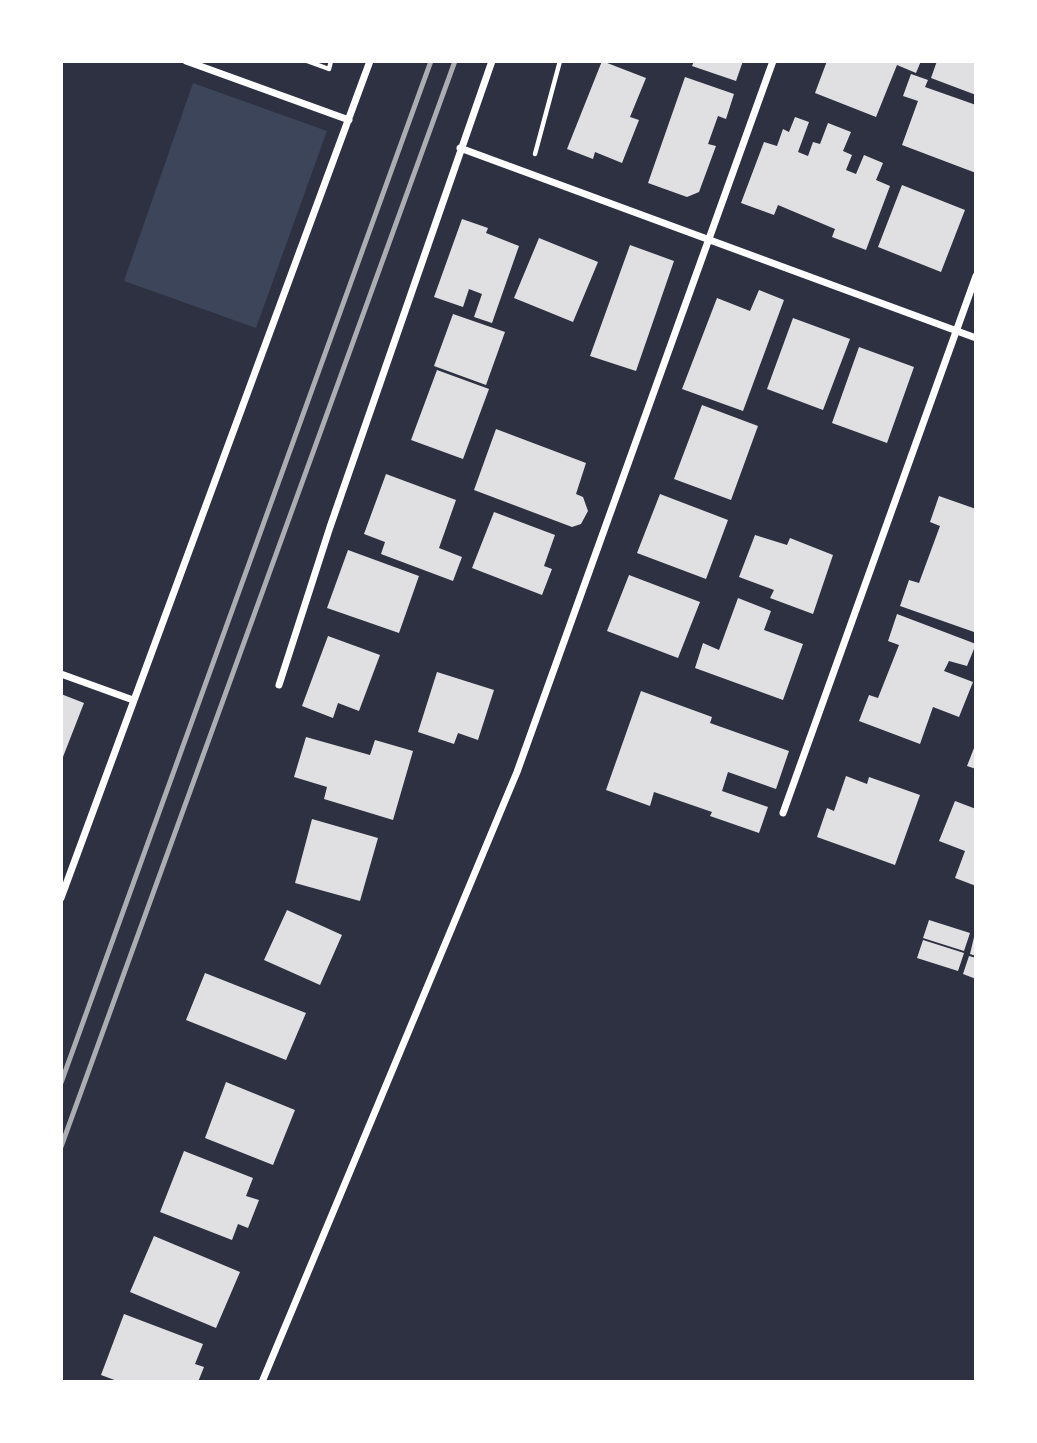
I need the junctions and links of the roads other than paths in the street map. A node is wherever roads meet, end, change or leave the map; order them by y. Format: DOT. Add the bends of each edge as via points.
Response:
graph roads {
  1 [pos="186,61"];
  2 [pos="370,61"];
  3 [pos="492,61"];
  4 [pos="773,61"];
  5 [pos="203,64"];
  6 [pos="349,120"];
  7 [pos="460,148"];
  8 [pos="709,239"];
  9 [pos="976,276"];
  10 [pos="956,331"];
  11 [pos="976,338"];
  12 [pos="61,674"];
  13 [pos="279,685"];
  14 [pos="133,700"];
  15 [pos="783,813"];
  16 [pos="61,898"];
  17 [pos="262,1382"];
  1 -- 5 [label="street"];
  2 -- 6 [label="street"];
  3 -- 7 [label="street"];
  4 -- 8 [label="street"];
  5 -- 6 [label="street"];
  6 -- 14 [label="street"];
  7 -- 8 [label="street"];
  7 -- 13 [label="street"];
  8 -- 10 [label="street"];
  8 -- 17 [label="street" via="517,772"];
  9 -- 10 [label="street"];
  10 -- 11 [label="street"];
  10 -- 15 [label="street"];
  12 -- 14 [label="street"];
  14 -- 16 [label="street"];
}
